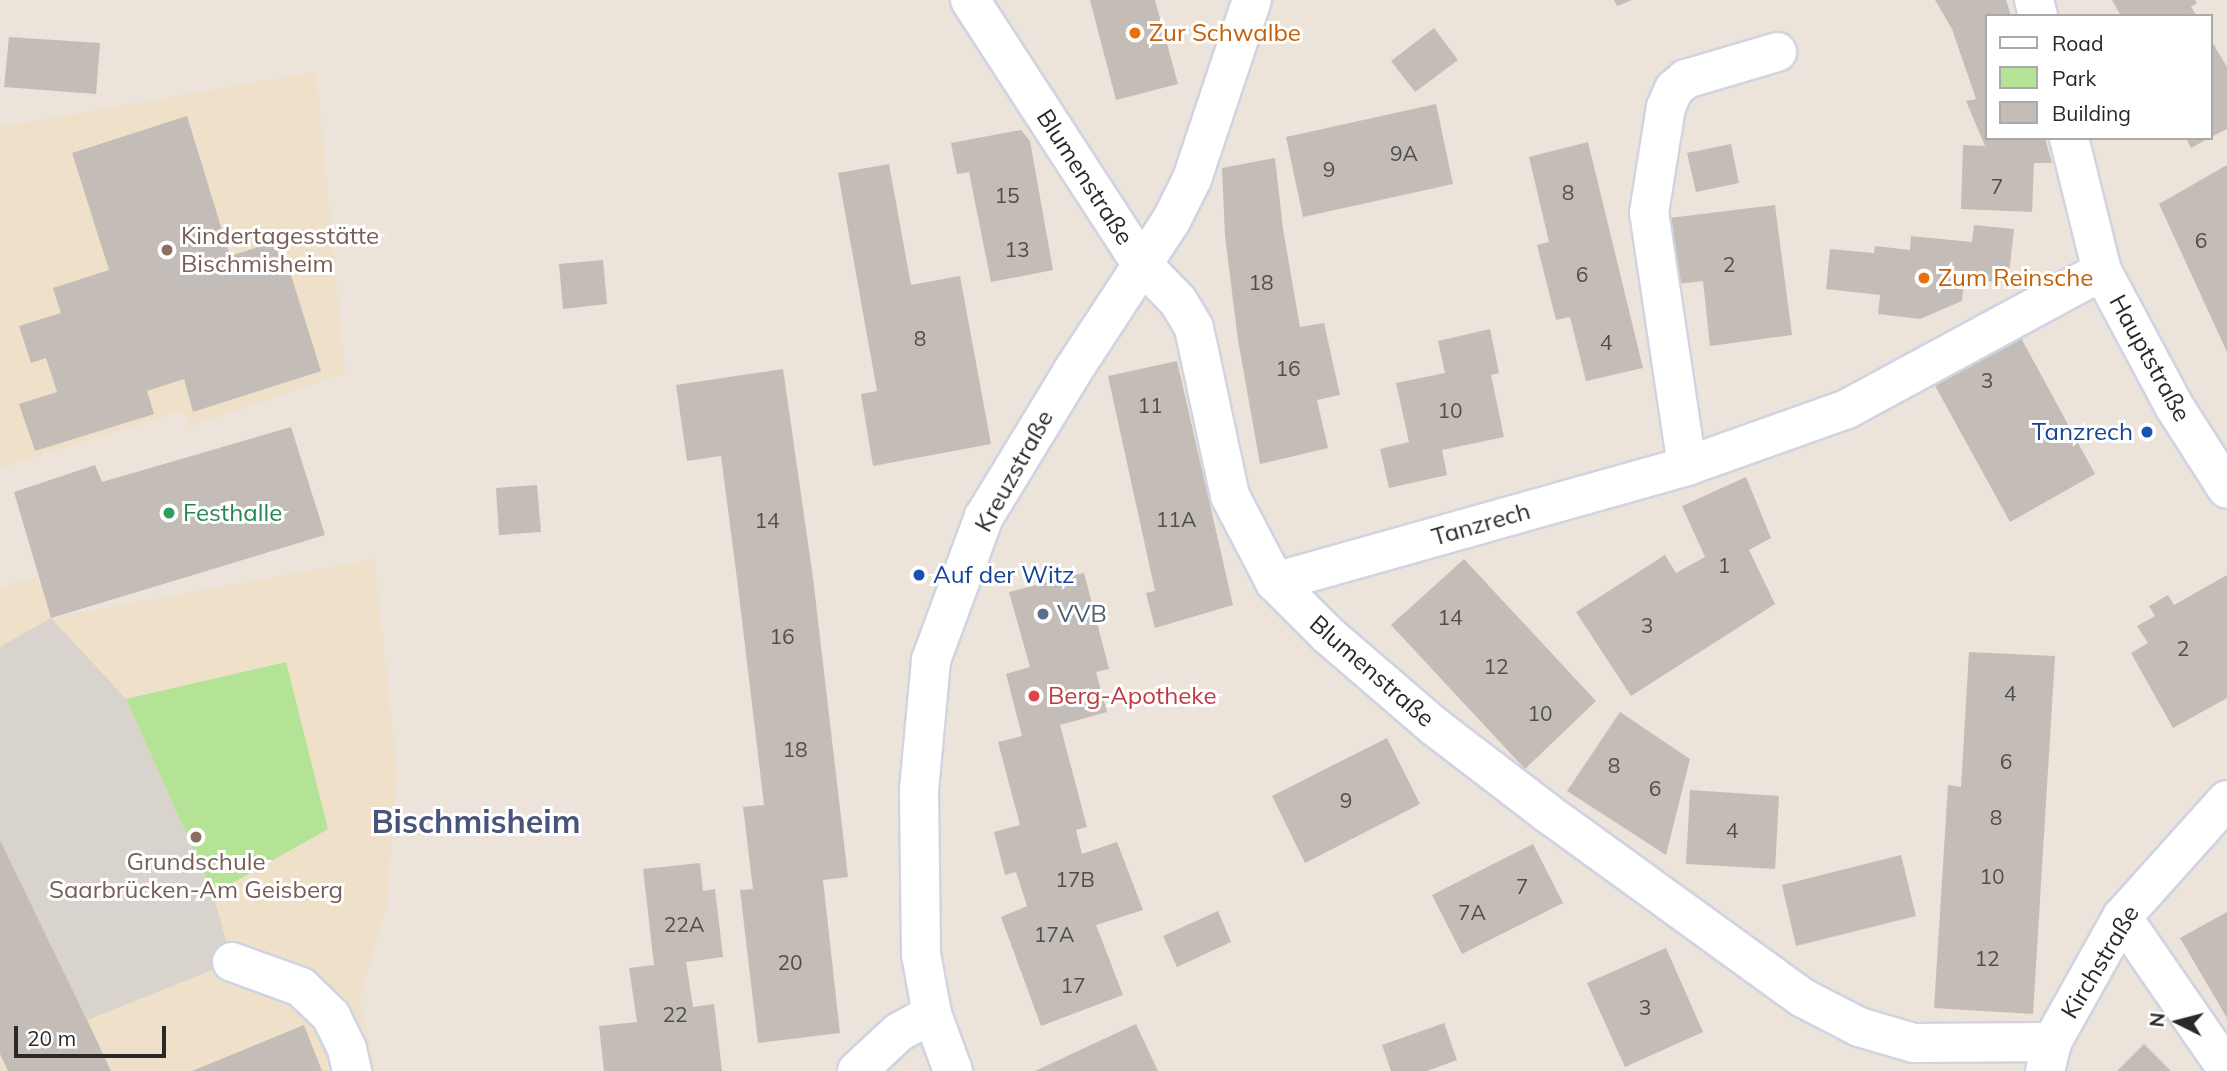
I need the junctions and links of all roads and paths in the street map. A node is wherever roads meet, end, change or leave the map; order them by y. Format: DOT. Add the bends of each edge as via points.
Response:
graph roads {
  1 [pos="970,0"];
  2 [pos="1252,0"];
  3 [pos="1777,52"];
  4 [pos="2069,140"];
  5 [pos="1141,263"];
  6 [pos="2102,271"];
  7 [pos="1687,466"];
  8 [pos="2227,489"];
  9 [pos="1275,582"];
  10 [pos="2227,800"];
  11 [pos="2122,917"];
  12 [pos="232,962"];
  13 [pos="932,1014"];
  14 [pos="2048,1056"];
  15 [pos="2227,1069"];
  16 [pos="352,1071"];
  17 [pos="857,1071"];
  18 [pos="953,1071"];
  1 -- 5 [label="street, Blumenstraße"];
  2 -- 5 [label="street, Kreuzstraße" via="1192,179 1172,219"];
  3 -- 7 [label="street" via="1686,79 1674,89 1666,107 1649,213"];
  4 -- 6 [label="street, Hauptstraße"];
  5 -- 9 [label="street, Blumenstraße" via="1178,301 1194,328 1230,496"];
  5 -- 13 [label="street, Kreuzstraße" via="984,517 931,660 919,790 921,954"];
  6 -- 7 [label="street, Tanzrech" via="1847,409"];
  6 -- 8 [label="street, Hauptstraße" via="2174,406"];
  7 -- 9 [label="street, Tanzrech"];
  9 -- 14 [label="street, Blumenstraße" via="1328,635 1435,727 1803,998 1859,1027 1914,1043"];
  10 -- 11 [label="street, Kirchstraße"];
  11 -- 14 [label="street, Kirchstraße"];
  11 -- 15 [label="street"];
  12 -- 16 [label="street" via="301,987 331,1016"];
  13 -- 17 [label="street" via="898,1032"];
  13 -- 18 [label="street, Kreuzstraße"];
}
